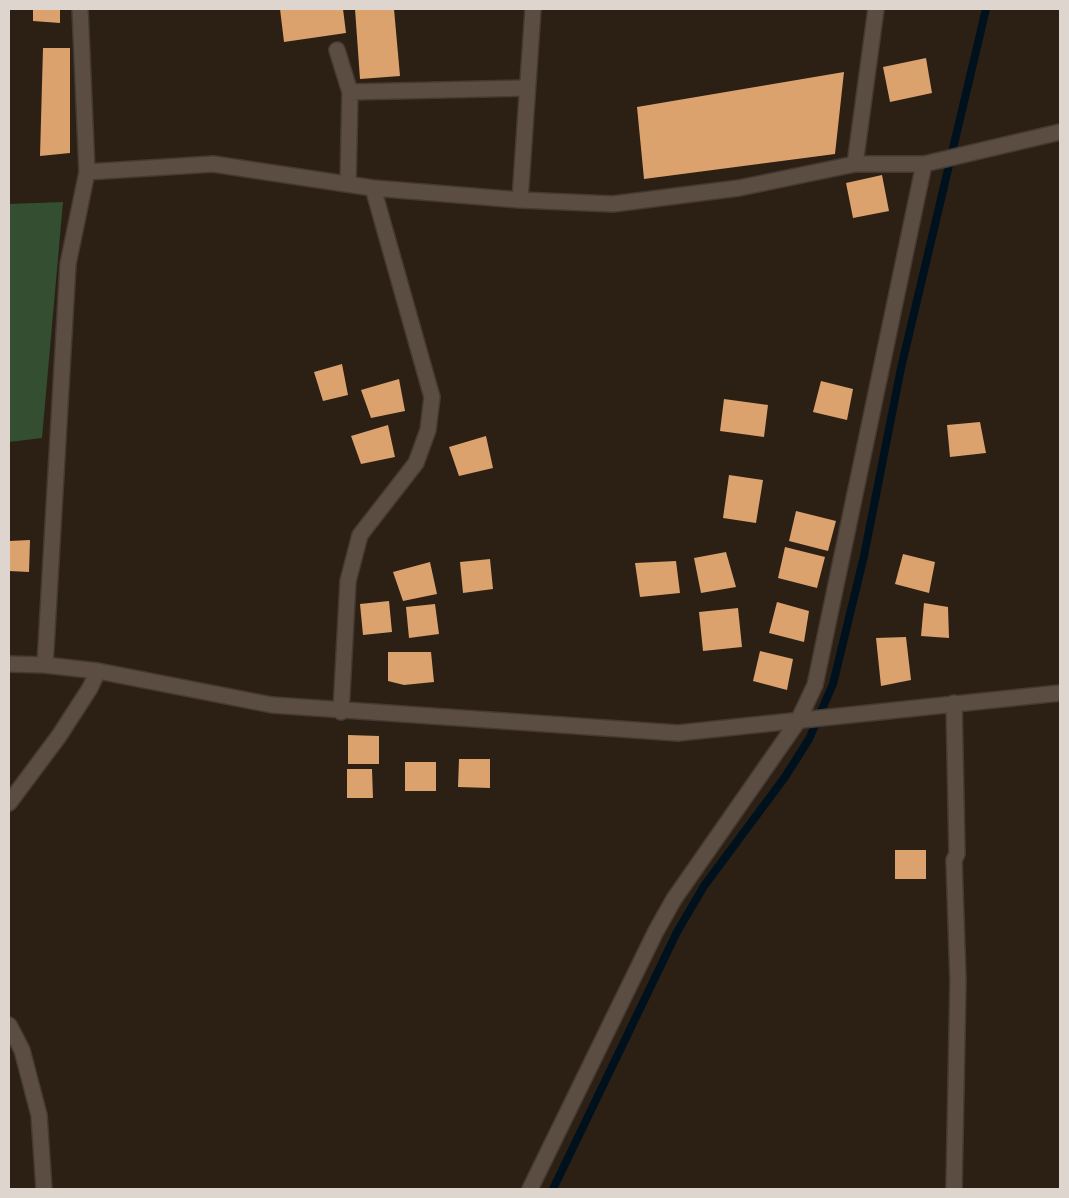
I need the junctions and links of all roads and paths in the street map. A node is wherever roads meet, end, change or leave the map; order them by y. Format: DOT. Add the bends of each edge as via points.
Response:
graph roads {
  1 [pos="80,9"];
  2 [pos="533,9"];
  3 [pos="876,9"];
  4 [pos="337,50"];
  5 [pos="528,88"];
  6 [pos="350,92"];
  7 [pos="1060,132"];
  8 [pos="932,162"];
  9 [pos="855,164"];
  10 [pos="87,172"];
  11 [pos="348,184"];
  12 [pos="373,188"];
  13 [pos="520,200"];
  14 [pos="9,664"];
  15 [pos="45,665"];
  16 [pos="98,671"];
  17 [pos="1060,693"];
  18 [pos="954,703"];
  19 [pos="341,712"];
  20 [pos="803,720"];
  21 [pos="9,803"];
  22 [pos="9,1025"];
  23 [pos="44,1189"];
  24 [pos="530,1189"];
  25 [pos="954,1189"];
  1 -- 10 [label="street"];
  2 -- 5 [label="street"];
  3 -- 9 [label="street"];
  4 -- 6 [label="street"];
  5 -- 6 [label="street"];
  5 -- 13 [label="street"];
  6 -- 11 [label="street"];
  7 -- 8 [label="street"];
  8 -- 9 [label="street"];
  8 -- 20 [label="street" via="815,685"];
  9 -- 13 [label="street" via="739,188 613,204"];
  10 -- 11 [label="street" via="212,164"];
  10 -- 15 [label="street" via="68,264"];
  11 -- 12 [label="street"];
  12 -- 13 [label="street"];
  12 -- 19 [label="street" via="432,397 428,430 416,463 360,535 348,581"];
  14 -- 15 [label="street"];
  15 -- 16 [label="street"];
  16 -- 19 [label="street" via="272,705"];
  16 -- 21 [label="street" via="59,736"];
  17 -- 18 [label="street"];
  18 -- 20 [label="street"];
  18 -- 25 [label="street" via="958,981"];
  19 -- 20 [label="street" via="678,733"];
  20 -- 24 [label="street" via="674,899"];
  22 -- 23 [label="street" via="22,1050 39,1115"];
}
